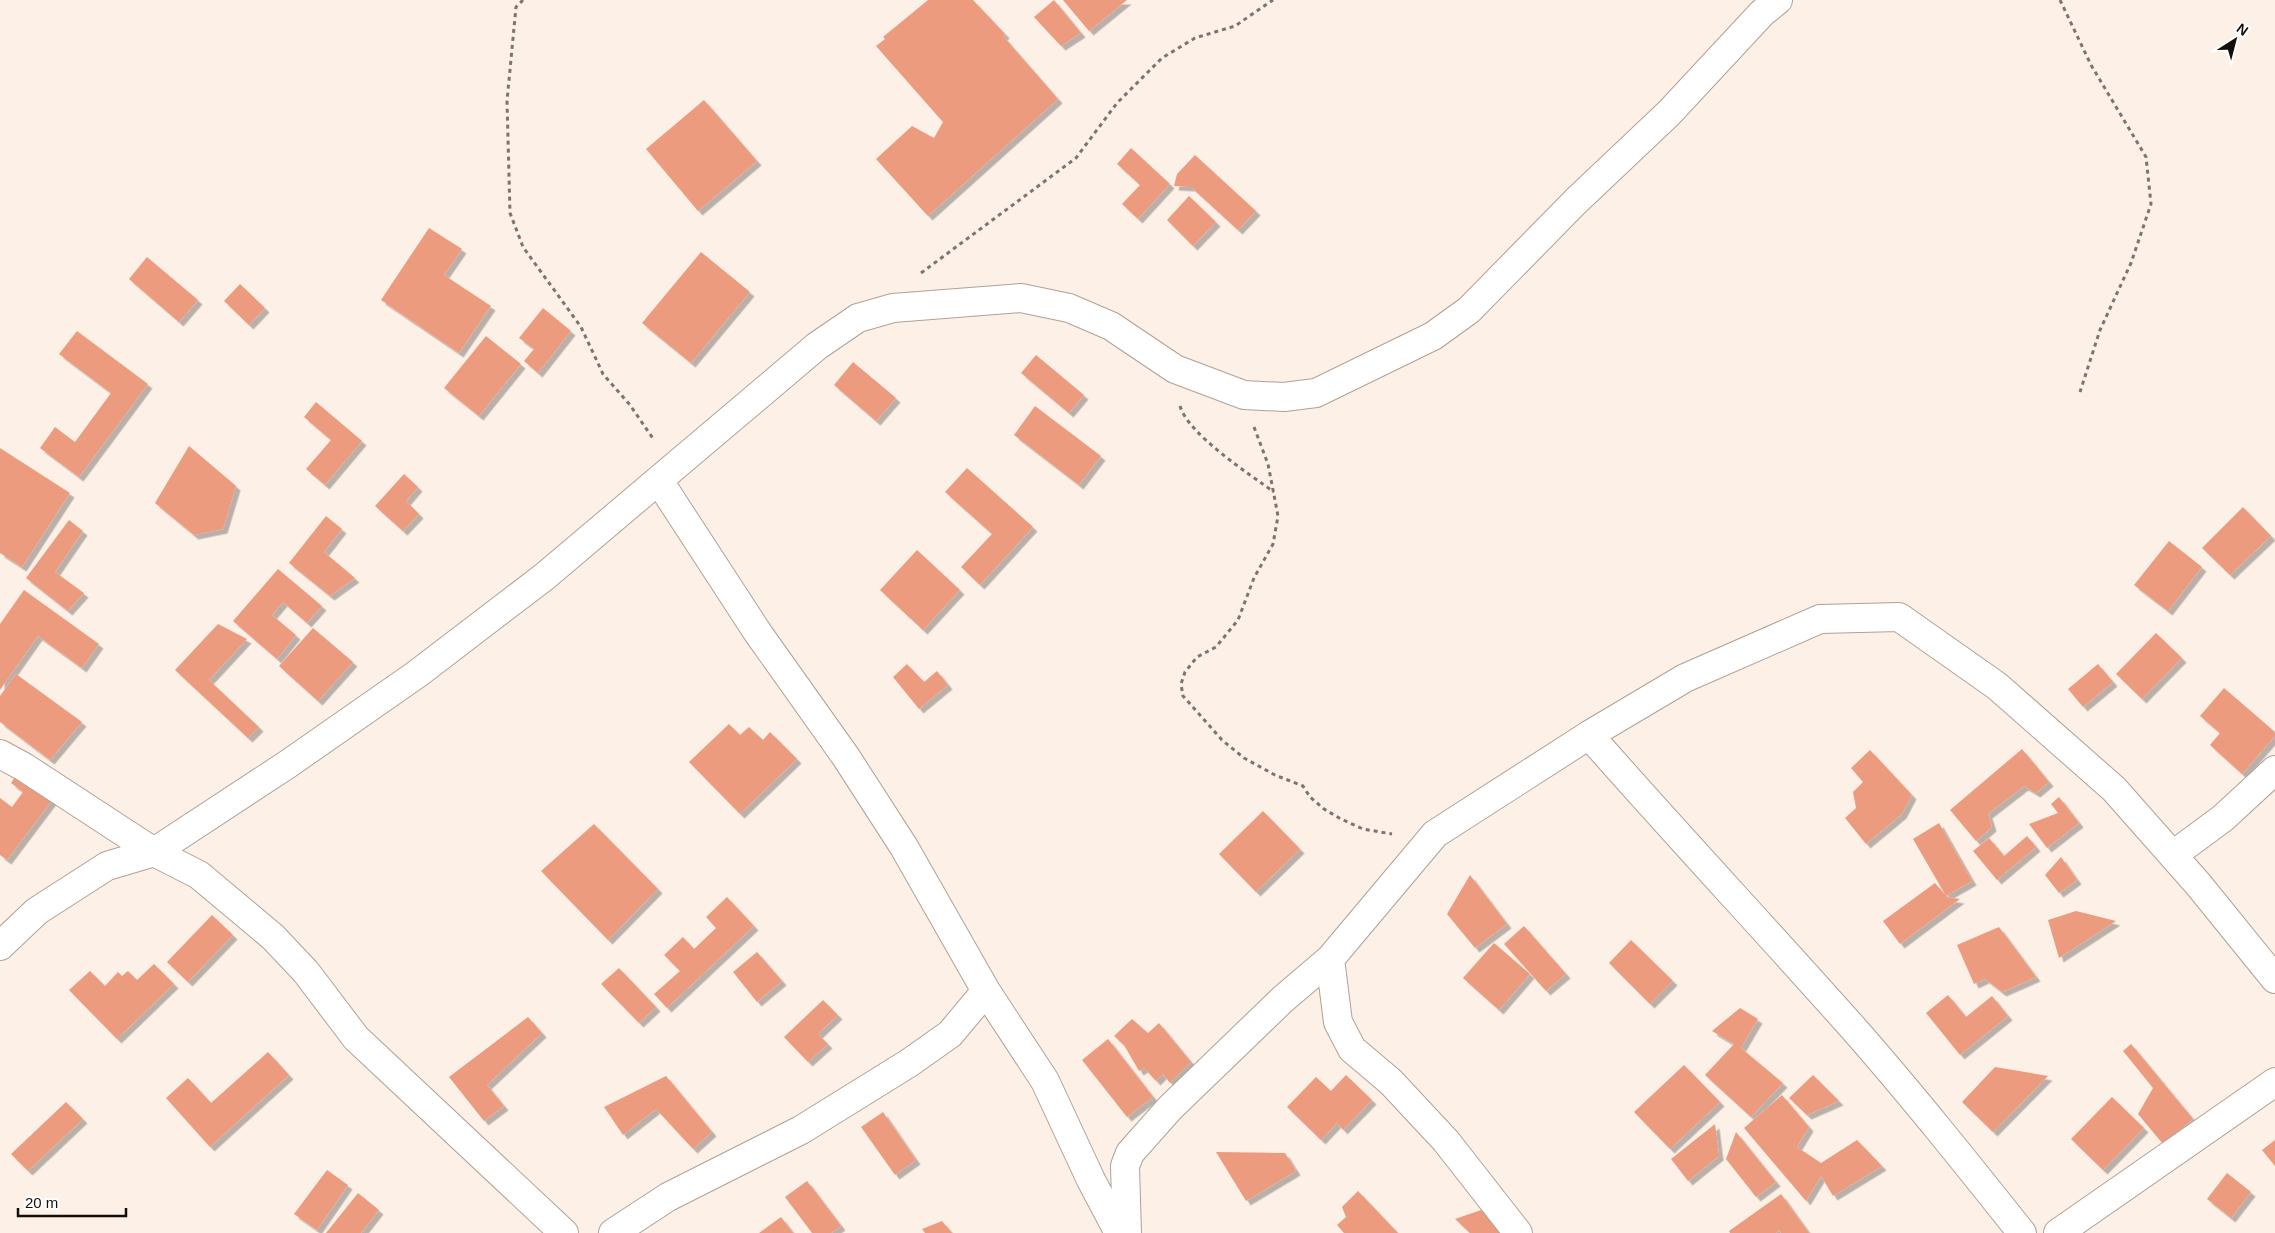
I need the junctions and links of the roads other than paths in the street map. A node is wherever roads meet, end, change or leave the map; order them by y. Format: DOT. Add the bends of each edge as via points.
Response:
graph roads {
  1 [pos="1778,0"];
  2 [pos="666,474"];
  3 [pos="1589,734"];
  4 [pos="0,754"];
  5 [pos="2275,770"];
  6 [pos="154,852"];
  7 [pos="2173,855"];
  8 [pos="0,946"];
  9 [pos="1330,959"];
  10 [pos="2275,979"];
  11 [pos="986,991"];
  12 [pos="2275,1082"];
  13 [pos="564,1233"];
  14 [pos="613,1233"];
  15 [pos="1119,1233"];
  16 [pos="1127,1233"];
  17 [pos="1518,1233"];
  18 [pos="2022,1233"];
  19 [pos="2058,1233"];
  1 -- 2 [label="street" via="1669,113 1576,201 1469,310 1433,336 1316,393 1284,397 1244,395 1175,369 1111,326 1069,308 1021,298 893,308 858,318 818,346"];
  2 -- 6 [label="street" via="544,578 417,674"];
  2 -- 11 [label="street" via="758,633 846,757 904,847"];
  3 -- 7 [label="street" via="1685,678 1820,619 1899,617 1997,686 2114,789"];
  3 -- 9 [label="street" via="1435,834"];
  3 -- 18 [label="street" via="1854,1029 1944,1134"];
  4 -- 6 [label="street"];
  5 -- 7 [label="street" via="2223,818"];
  6 -- 8 [label="street" via="107,866 37,911"];
  6 -- 13 [label="street" via="199,874 273,937 306,972 356,1038"];
  7 -- 10 [label="street"];
  9 -- 16 [label="street" via="1283,999 1170,1108 1130,1153 1125,1166"];
  9 -- 17 [label="street" via="1338,1022 1352,1049 1391,1082 1446,1141"];
  11 -- 14 [label="street" via="950,1034 909,1063 801,1130 668,1197"];
  11 -- 15 [label="street" via="1045,1081"];
  12 -- 19 [label="street"];
}
